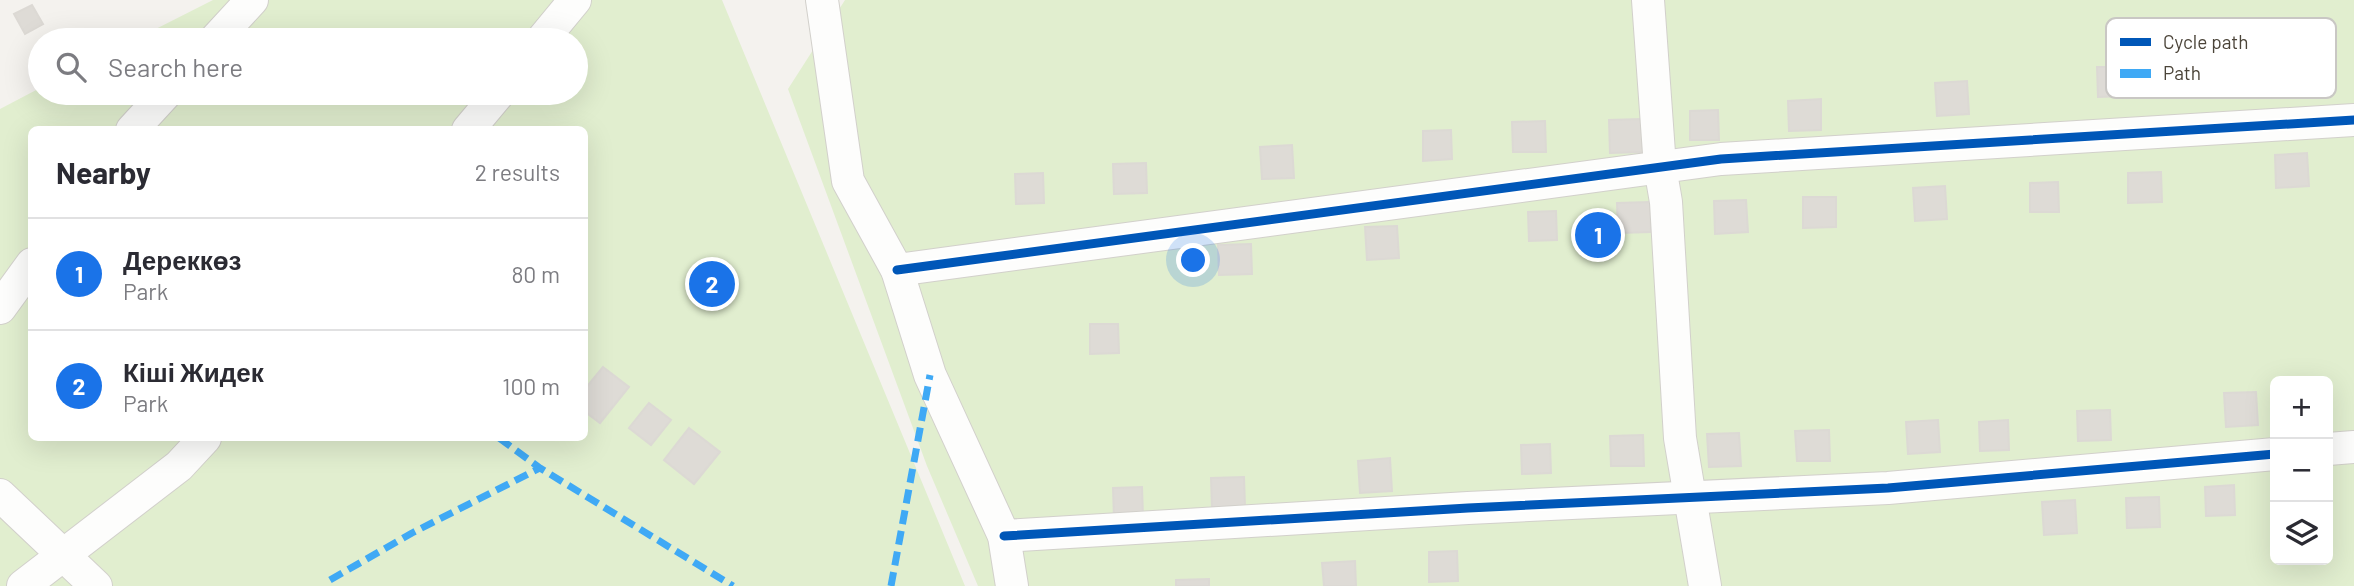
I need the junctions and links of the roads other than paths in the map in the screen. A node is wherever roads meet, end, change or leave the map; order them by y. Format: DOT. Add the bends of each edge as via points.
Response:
graph roads {
  1 [pos="252,0"];
  2 [pos="575,0"];
  3 [pos="822,0"];
  4 [pos="1648,0"];
  5 [pos="226,28"];
  6 [pos="551,28"];
  7 [pos="155,105"];
  8 [pos="489,105"];
  9 [pos="2354,120"];
  10 [pos="136,126"];
  11 [pos="471,126"];
  12 [pos="1660,167"];
  13 [pos="28,270"];
  14 [pos="897,270"];
  15 [pos="0,308"];
  16 [pos="202,441"];
  17 [pos="2354,447"];
  18 [pos="2333,449"];
  19 [pos="2270,454"];
  20 [pos="0,495"];
  21 [pos="1691,498"];
  22 [pos="0,526"];
  23 [pos="1004,536"];
  24 [pos="65,556"];
  25 [pos="23,586"];
  26 [pos="96,586"];
  27 [pos="1012,586"];
  28 [pos="1705,586"];
  1 -- 5 [label="street"];
  2 -- 6 [label="street"];
  3 -- 14 [label="street" via="848,181"];
  4 -- 12 [label="street"];
  7 -- 10 [label="street"];
  8 -- 11 [label="street"];
  9 -- 12 [label="street" via="1721,159"];
  12 -- 14 [label="street"];
  12 -- 21 [label="street" via="1680,438"];
  13 -- 15 [label="street"];
  14 -- 23 [label="street" via="930,375"];
  16 -- 24 [label="street" via="179,466"];
  17 -- 18 [label="street"];
  19 -- 21 [label="street" via="1888,488"];
  20 -- 24 [label="street"];
  21 -- 23 [label="street"];
  21 -- 28 [label="street"];
  22 -- 24 [label="street"];
  23 -- 27 [label="street"];
  24 -- 25 [label="street"];
  24 -- 26 [label="street"];
}
